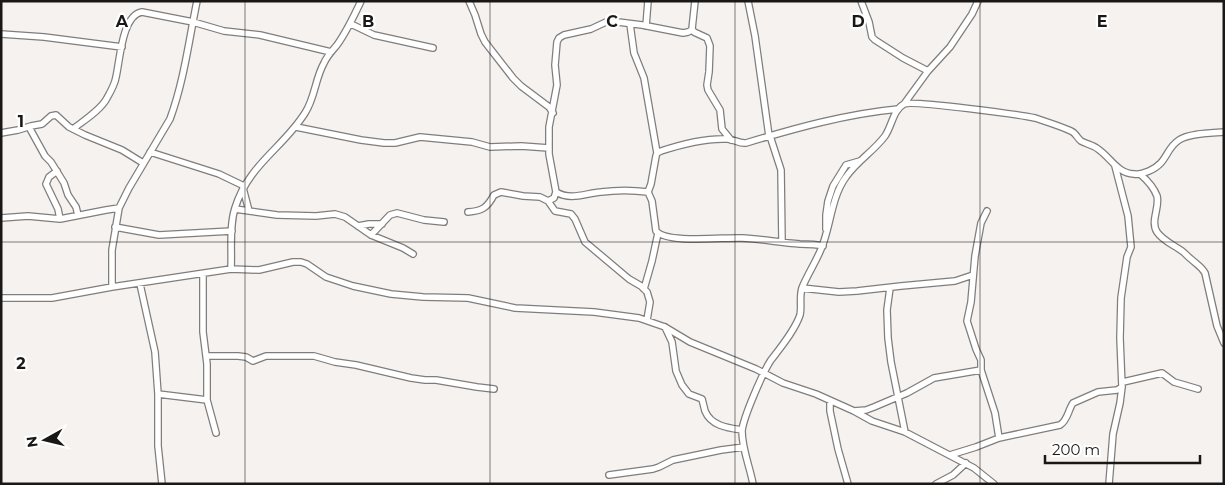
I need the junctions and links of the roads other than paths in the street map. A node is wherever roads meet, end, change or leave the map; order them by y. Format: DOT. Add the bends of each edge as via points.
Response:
graph roads {
  1 [pos="197,1"];
  2 [pos="361,1"];
  3 [pos="469,1"];
  4 [pos="648,1"];
  5 [pos="748,1"];
  6 [pos="861,1"];
  7 [pos="978,1"];
  8 [pos="697,2"];
  9 [pos="193,22"];
  10 [pos="350,24"];
  11 [pos="630,24"];
  12 [pos="646,26"];
  13 [pos="692,30"];
  14 [pos="1,34"];
  15 [pos="122,47"];
  16 [pos="433,48"];
  17 [pos="331,52"];
  18 [pos="928,71"];
  19 [pos="904,104"];
  20 [pos="898,109"];
  21 [pos="553,113"];
  22 [pos="29,127"];
  23 [pos="296,127"];
  24 [pos="72,129"];
  25 [pos="1224,132"];
  26 [pos="1,133"];
  27 [pos="770,136"];
  28 [pos="731,140"];
  29 [pos="549,148"];
  30 [pos="150,152"];
  31 [pos="657,153"];
  32 [pos="143,163"];
  33 [pos="1115,166"];
  34 [pos="57,171"];
  35 [pos="1140,174"];
  36 [pos="244,187"];
  37 [pos="556,192"];
  38 [pos="648,192"];
  39 [pos="548,201"];
  40 [pos="119,208"];
  41 [pos="235,209"];
  42 [pos="249,211"];
  43 [pos="987,211"];
  44 [pos="468,212"];
  45 [pos="78,214"];
  46 [pos="1,218"];
  47 [pos="60,219"];
  48 [pos="444,222"];
  49 [pos="382,224"];
  50 [pos="358,226"];
  51 [pos="115,227"];
  52 [pos="232,231"];
  53 [pos="658,233"];
  54 [pos="371,235"];
  55 [pos="782,242"];
  56 [pos="823,246"];
  57 [pos="413,254"];
  58 [pos="231,269"];
  59 [pos="202,274"];
  60 [pos="973,275"];
  61 [pos="140,284"];
  62 [pos="112,288"];
  63 [pos="802,288"];
  64 [pos="890,288"];
  65 [pos="644,289"];
  66 [pos="1,298"];
  67 [pos="647,320"];
  68 [pos="665,327"];
  69 [pos="1224,343"];
  70 [pos="206,356"];
  71 [pos="981,370"];
  72 [pos="765,373"];
  73 [pos="1122,384"];
  74 [pos="494,389"];
  75 [pos="1198,389"];
  76 [pos="158,394"];
  77 [pos="897,397"];
  78 [pos="207,400"];
  79 [pos="830,400"];
  80 [pos="854,411"];
  81 [pos="742,430"];
  82 [pos="905,432"];
  83 [pos="216,433"];
  84 [pos="999,438"];
  85 [pos="744,447"];
  86 [pos="950,455"];
  87 [pos="966,463"];
  88 [pos="609,476"];
  89 [pos="162,484"];
  90 [pos="753,484"];
  91 [pos="848,484"];
  92 [pos="936,484"];
  93 [pos="994,484"];
  94 [pos="1109,484"];
  1 -- 9 [label="street"];
  2 -- 10 [label="street"];
  3 -- 21 [label="street" via="485,42 512,78"];
  4 -- 12 [label="street"];
  5 -- 27 [label="street"];
  6 -- 18 [label="street" via="875,40"];
  7 -- 18 [label="street" via="950,47"];
  8 -- 13 [label="street"];
  9 -- 15 [label="street" via="137,12 128,24"];
  9 -- 17 [label="street"];
  9 -- 30 [label="street" via="174,108"];
  10 -- 16 [label="street" via="374,35"];
  10 -- 17 [label="street"];
  11 -- 12 [label="street"];
  11 -- 21 [label="street" via="606,22 559,38"];
  11 -- 31 [label="street" via="634,53 644,78"];
  12 -- 13 [label="street" via="683,33"];
  13 -- 28 [label="street" via="707,38 709,43 708,90 720,110 722,129"];
  14 -- 15 [label="street"];
  15 -- 24 [label="street" via="116,79 106,100"];
  17 -- 23 [label="street" via="319,74 311,104"];
  18 -- 19 [label="street"];
  19 -- 20 [label="street"];
  19 -- 33 [label="street" via="938,105 1035,118 1074,132 1083,142 1100,150"];
  20 -- 27 [label="street" via="812,124"];
  20 -- 56 [label="street" via="884,137 846,176 839,188"];
  21 -- 29 [label="street"];
  22 -- 24 [label="street" via="42,124 54,115"];
  22 -- 26 [label="street"];
  22 -- 34 [label="street"];
  23 -- 29 [label="street" via="384,143 420,136 490,147"];
  23 -- 36 [label="street" via="262,162"];
  24 -- 32 [label="street" via="122,150"];
  25 -- 35 [label="street" via="1184,137 1174,144 1158,167"];
  27 -- 28 [label="street" via="743,144"];
  27 -- 55 [label="street" via="781,170"];
  28 -- 31 [label="street" via="696,141"];
  29 -- 37 [label="street"];
  30 -- 32 [label="street"];
  30 -- 36 [label="street" via="219,174"];
  31 -- 38 [label="street"];
  32 -- 40 [label="street"];
  33 -- 35 [label="street"];
  33 -- 73 [label="street" via="1131,240 1121,298"];
  34 -- 45 [label="street"];
  34 -- 47 [label="street" via="46,184"];
  35 -- 69 [label="street" via="1157,196 1157,232 1202,268"];
  36 -- 41 [label="street"];
  36 -- 42 [label="street"];
  37 -- 38 [label="street" via="569,196"];
  37 -- 39 [label="street"];
  38 -- 53 [label="street"];
  39 -- 44 [label="street" via="540,197 498,192 482,210"];
  39 -- 65 [label="street" via="555,211 571,214 585,242"];
  40 -- 45 [label="street"];
  40 -- 51 [label="street"];
  41 -- 42 [label="street"];
  41 -- 52 [label="street"];
  42 -- 50 [label="street" via="300,216 335,214"];
  43 -- 60 [label="street"];
  45 -- 47 [label="street"];
  46 -- 47 [label="street"];
  48 -- 49 [label="street" via="397,213 390,215"];
  49 -- 50 [label="street"];
  49 -- 54 [label="street"];
  50 -- 54 [label="street"];
  51 -- 52 [label="street" via="159,235"];
  51 -- 62 [label="street"];
  52 -- 58 [label="street"];
  53 -- 55 [label="street" via="688,239 742,238"];
  53 -- 65 [label="street"];
  54 -- 57 [label="street"];
  55 -- 56 [label="street"];
  56 -- 63 [label="street"];
  58 -- 59 [label="street"];
  58 -- 67 [label="street" via="259,270 301,262 326,277 384,293 468,298 515,308 594,312"];
  59 -- 61 [label="street"];
  59 -- 70 [label="street"];
  60 -- 64 [label="street" via="955,281"];
  60 -- 71 [label="street" via="967,321 981,360"];
  61 -- 62 [label="street"];
  61 -- 76 [label="street" via="155,352"];
  62 -- 66 [label="street" via="52,298"];
  63 -- 64 [label="street" via="844,292"];
  63 -- 72 [label="street" via="799,318"];
  64 -- 77 [label="street" via="887,331"];
  65 -- 67 [label="street" via="650,302"];
  67 -- 68 [label="street"];
  68 -- 72 [label="street" via="690,342"];
  68 -- 81 [label="street" via="682,385 689,394 702,399 714,422"];
  70 -- 74 [label="street" via="243,356 253,362 266,356 314,356 411,378"];
  70 -- 78 [label="street"];
  71 -- 77 [label="street" via="934,378"];
  71 -- 84 [label="street" via="996,413"];
  72 -- 79 [label="street"];
  72 -- 81 [label="street"];
  73 -- 75 [label="street" via="1162,373 1174,382"];
  73 -- 84 [label="street" via="1117,390 1098,392 1073,403 1063,424"];
  73 -- 94 [label="street"];
  76 -- 78 [label="street"];
  76 -- 89 [label="street"];
  77 -- 80 [label="street" via="866,410"];
  77 -- 82 [label="street"];
  78 -- 83 [label="street"];
  79 -- 80 [label="street"];
  79 -- 91 [label="street"];
  80 -- 82 [label="street"];
  81 -- 85 [label="street"];
  82 -- 86 [label="street"];
  84 -- 86 [label="street"];
  85 -- 88 [label="street"];
  85 -- 90 [label="street"];
  86 -- 87 [label="street"];
  87 -- 92 [label="street"];
  87 -- 93 [label="street"];
}
